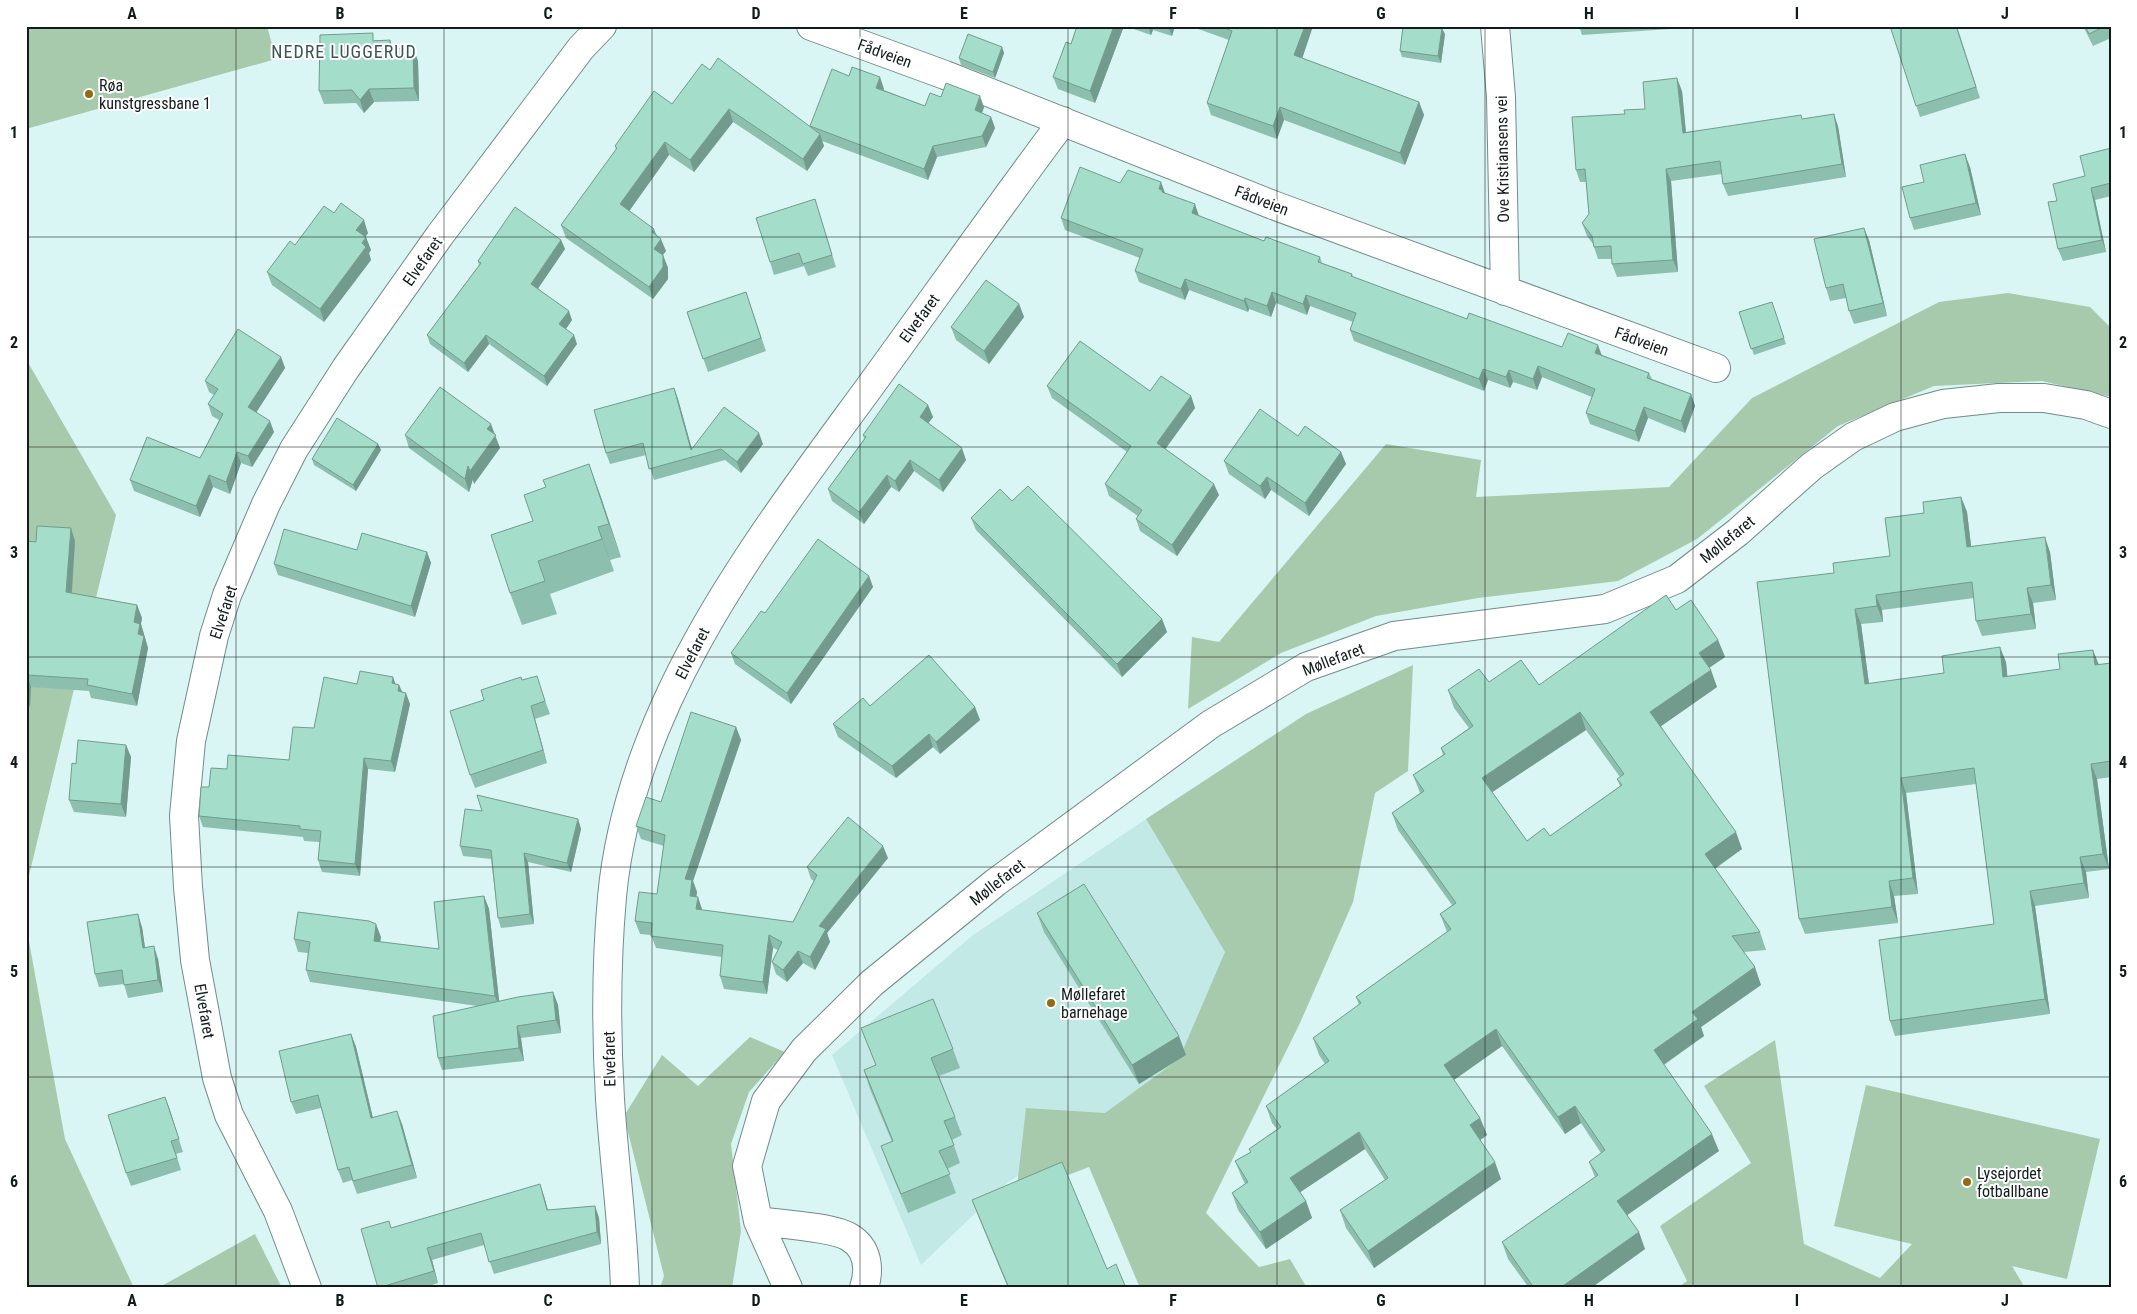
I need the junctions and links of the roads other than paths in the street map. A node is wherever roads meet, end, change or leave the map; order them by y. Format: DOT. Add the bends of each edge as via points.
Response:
graph roads {
  1 [pos="602,26"];
  2 [pos="811,26"];
  3 [pos="1495,26"];
  4 [pos="1063,121"];
  5 [pos="1505,291"];
  6 [pos="1716,368"];
  7 [pos="2111,414"];
  8 [pos="758,1221"];
  9 [pos="306,1288"];
  10 [pos="625,1288"];
  11 [pos="788,1288"];
  12 [pos="864,1288"];
  1 -- 9 [label="street, Elvefaret" via="581,48 440,235 346,368 294,449 250,540 214,636 191,741 184,816 195,960 217,1078 229,1115 278,1211"];
  2 -- 4 [label="street, Fådveien"];
  3 -- 5 [label="street, Ove Kristiansens vei" via="1501,98"];
  4 -- 5 [label="street, Fådveien" via="1273,205"];
  4 -- 10 [label="street, Elvefaret" via="789,496 708,623 656,728 621,838 612,895 608,1045"];
  5 -- 6 [label="street, Fådveien"];
  7 -- 8 [label="street, Møllefaret" via="2086,405 2044,398 1998,398 1943,404 1895,417 1853,437 1812,466 1738,532 1677,579 1605,609 1394,636 1306,667 1211,724 996,882 872,983 804,1050 766,1101 747,1166"];
  8 -- 11 [label="street, Møllefaret"];
  8 -- 12 [label="street" via="849,1237 861,1248 868,1262"];
}
